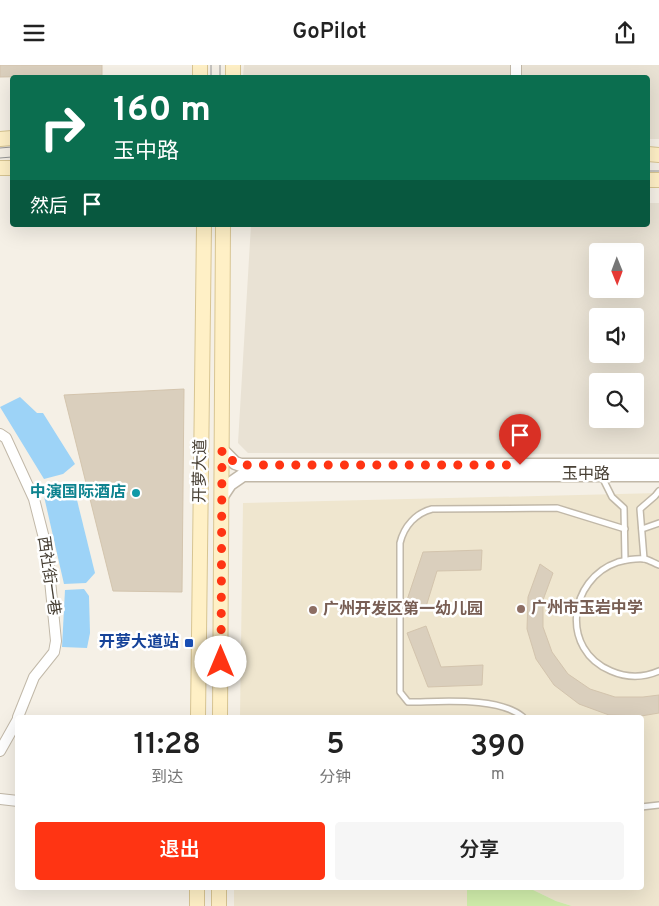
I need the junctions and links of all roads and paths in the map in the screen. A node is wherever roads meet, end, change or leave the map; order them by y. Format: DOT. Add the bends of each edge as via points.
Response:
graph roads {
  1 [pos="204,227"];
  2 [pos="224,229"];
  3 [pos="204,269"];
  4 [pos="223,271"];
  5 [pos="0,434"];
  6 [pos="222,450"];
  7 [pos="659,465"];
  8 [pos="601,475"];
  9 [pos="659,475"];
  10 [pos="659,491"];
  11 [pos="222,496"];
  12 [pos="659,523"];
  13 [pos="625,529"];
  14 [pos="642,529"];
  15 [pos="644,559"];
  16 [pos="625,560"];
  17 [pos="659,565"];
  18 [pos="659,671"];
  19 [pos="19,715"];
  20 [pos="198,715"];
  21 [pos="220,715"];
  22 [pos="519,715"];
  23 [pos="15,724"];
  24 [pos="0,751"];
  25 [pos="0,799"];
  26 [pos="15,801"];
  27 [pos="659,805"];
  28 [pos="644,807"];
  29 [pos="197,890"];
  30 [pos="219,890"];
  31 [pos="196,906"];
  32 [pos="219,906"];
  1 -- 3 [label="main road, 开萝大道"];
  2 -- 4 [label="main road, 开萝大道"];
  3 -- 4 [label="main road" via="206,259 211,257"];
  3 -- 20 [label="main road, 开萝大道"];
  4 -- 6 [label="main road, 开萝大道"];
  5 -- 19 [label="street, 西社街一巷" via="6,438 34,499 47,550 56,641 54,652 34,677"];
  6 -- 7 [label="street, 玉中路" via="240,465"];
  6 -- 11 [label="main road, 开萝大道"];
  8 -- 9 [label="street, 玉中路"];
  8 -- 11 [label="street, 玉中路" via="243,475 230,484"];
  8 -- 13 [label="lane" via="612,497 624,509"];
  10 -- 14 [label="lane" via="640,509"];
  11 -- 21 [label="main road, 开萝大道"];
  12 -- 14 [label="lane"];
  13 -- 16 [label="lane"];
  13 -- 22 [label="lane" via="557,507 432,509 423,511 402,532 400,692 408,702 480,702"];
  14 -- 15 [label="lane"];
  15 -- 16 [label="lane"];
  15 -- 17 [label="lane"];
  16 -- 18 [label="lane" via="596,574 586,586 576,615 578,631 592,659 605,669 635,677"];
  23 -- 24 [label="street, 西社街一巷"];
  25 -- 26 [label="street"];
  27 -- 28 [label="lane"];
  29 -- 31 [label="main road"];
  30 -- 32 [label="main road"];
}
